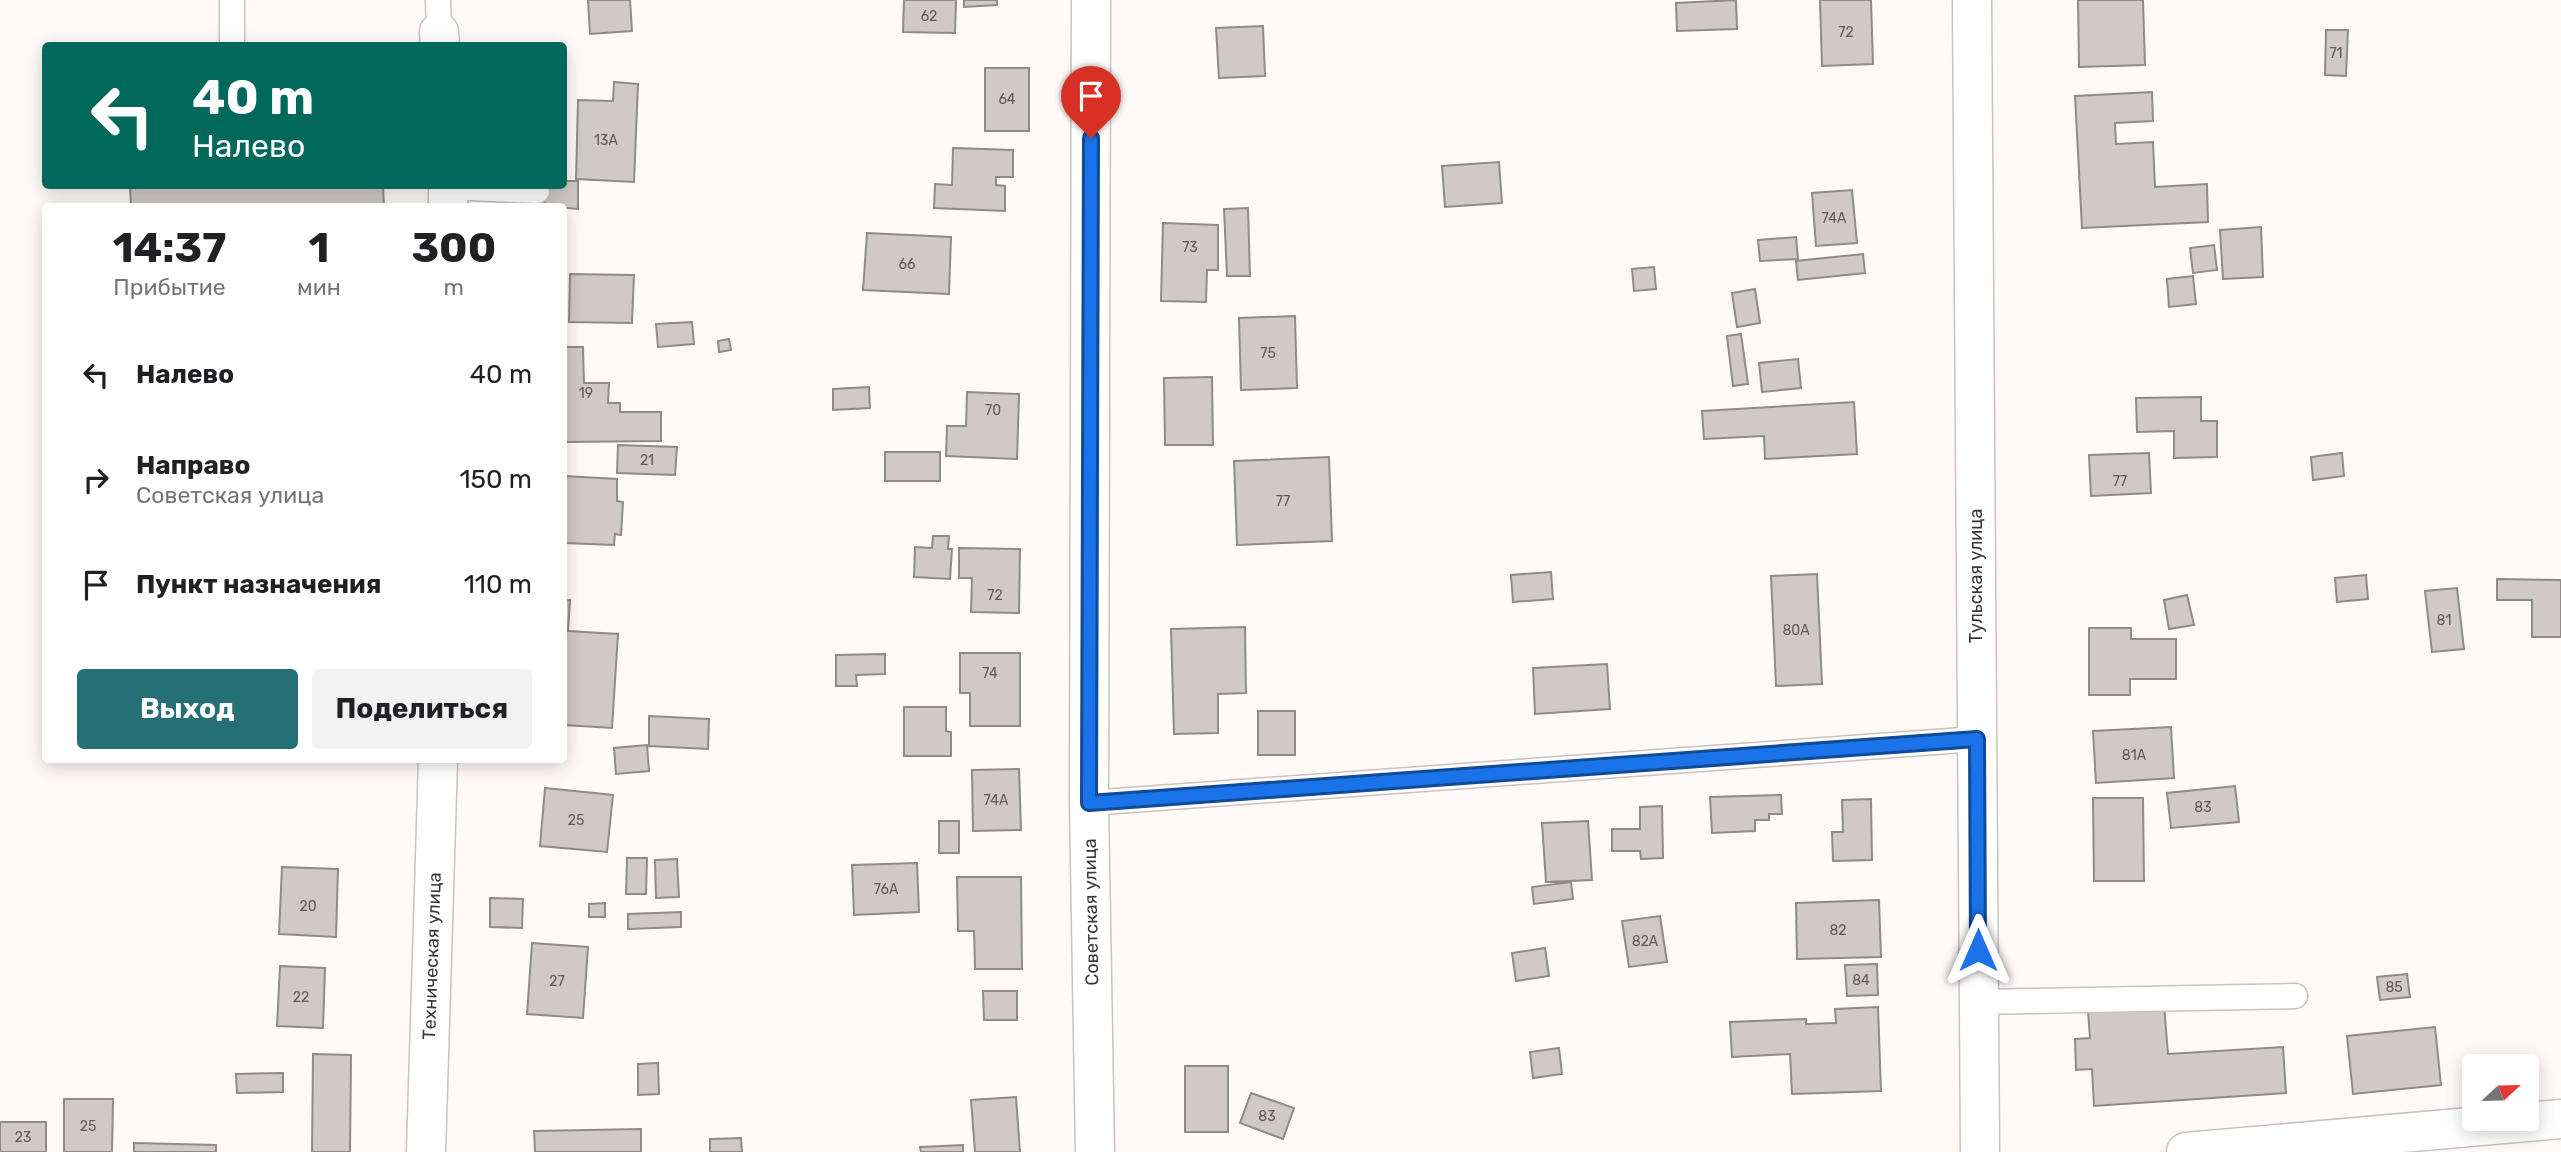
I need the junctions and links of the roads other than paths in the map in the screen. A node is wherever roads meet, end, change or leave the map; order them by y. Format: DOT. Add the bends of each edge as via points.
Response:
graph roads {
  1 [pos="232,0"];
  2 [pos="1091,0"];
  3 [pos="1972,0"];
  4 [pos="232,42"];
  5 [pos="537,191"];
  6 [pos="448,193"];
  7 [pos="1977,739"];
  8 [pos="438,763"];
  9 [pos="1089,803"];
  10 [pos="2295,996"];
  11 [pos="1978,1002"];
  12 [pos="2561,1119"];
  13 [pos="426,1152"];
  14 [pos="1095,1152"];
  15 [pos="1980,1152"];
  16 [pos="2186,1152"];
  1 -- 4 [label="lane"];
  2 -- 9 [label="street, Советская улица"];
  3 -- 7 [label="street, Тульская улица"];
  5 -- 6 [label="lane"];
  7 -- 9 [label="lane"];
  7 -- 11 [label="street, Тульская улица"];
  8 -- 13 [label="street, Техническая улица"];
  9 -- 14 [label="street, Советская улица"];
  10 -- 11 [label="lane"];
  11 -- 15 [label="street, Тульская улица"];
  12 -- 16 [label="street"];
}
